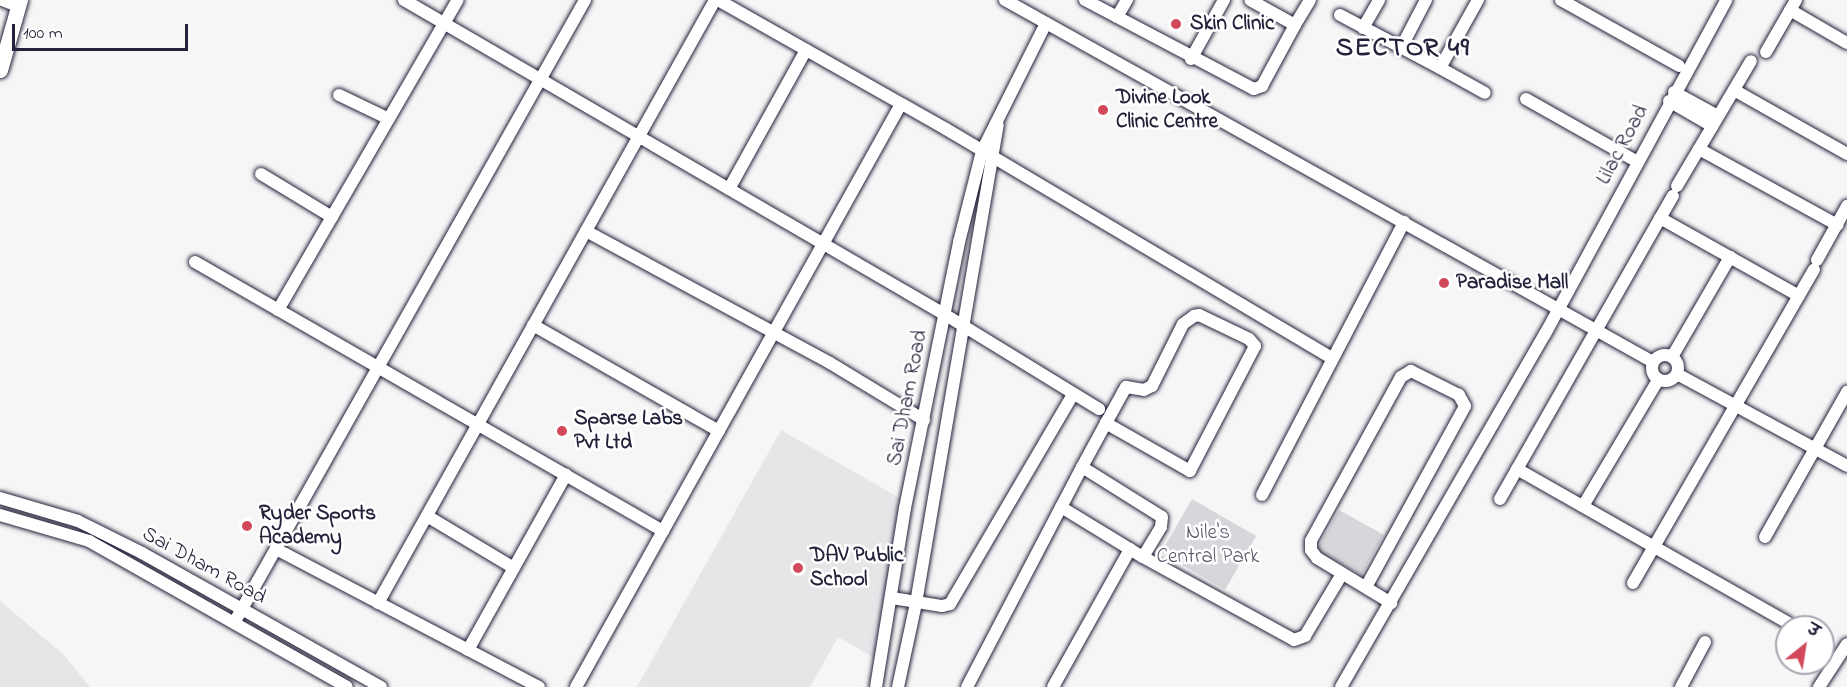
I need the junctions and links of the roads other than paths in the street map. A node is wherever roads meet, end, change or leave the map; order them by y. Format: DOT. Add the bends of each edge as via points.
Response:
graph roads {
  1 [pos="2,0"];
  2 [pos="404,0"];
  3 [pos="458,0"];
  4 [pos="585,0"];
  5 [pos="717,0"];
  6 [pos="1005,0"];
  7 [pos="1085,0"];
  8 [pos="1127,0"];
  9 [pos="1224,0"];
  10 [pos="1250,0"];
  11 [pos="1310,0"];
  12 [pos="1379,0"];
  13 [pos="1426,0"];
  14 [pos="1478,0"];
  15 [pos="1561,0"];
  16 [pos="1726,0"];
  17 [pos="19,3"];
  18 [pos="1793,5"];
  19 [pos="1340,15"];
  20 [pos="1117,17"];
  21 [pos="1046,23"];
  22 [pos="444,24"];
  23 [pos="1295,26"];
  24 [pos="1364,28"];
  25 [pos="1847,43"];
  26 [pos="1401,48"];
  27 [pos="806,50"];
  28 [pos="1766,52"];
  29 [pos="1191,59"];
  30 [pos="1751,61"];
  31 [pos="1679,66"];
  32 [pos="1440,68"];
  33 [pos="0,70"];
  34 [pos="540,79"];
  35 [pos="1734,90"];
  36 [pos="1485,93"];
  37 [pos="339,95"];
  38 [pos="1671,97"];
  39 [pos="1526,99"];
  40 [pos="901,104"];
  41 [pos="389,120"];
  42 [pos="1715,121"];
  43 [pos="639,136"];
  44 [pos="1699,149"];
  45 [pos="987,154"];
  46 [pos="1847,154"];
  47 [pos="1636,161"];
  48 [pos="261,174"];
  49 [pos="729,189"];
  50 [pos="1847,206"];
  51 [pos="332,217"];
  52 [pos="1660,218"];
  53 [pos="1404,222"];
  54 [pos="1836,225"];
  55 [pos="586,231"];
  56 [pos="823,243"];
  57 [pos="1730,257"];
  58 [pos="195,262"];
  59 [pos="1798,296"];
  60 [pos="278,310"];
  61 [pos="1559,310"];
  62 [pos="944,314"];
  63 [pos="533,325"];
  64 [pos="963,325"];
  65 [pos="774,332"];
  66 [pos="1598,332"];
  67 [pos="1672,357"];
  68 [pos="1332,358"];
  69 [pos="1653,362"];
  70 [pos="378,367"];
  71 [pos="1677,374"];
  72 [pos="1659,380"];
  73 [pos="1847,392"];
  74 [pos="1073,394"];
  75 [pos="1735,406"];
  76 [pos="1099,409"];
  77 [pos="924,420"];
  78 [pos="1106,423"];
  79 [pos="478,425"];
  80 [pos="719,431"];
  81 [pos="1815,448"];
  82 [pos="1847,466"];
  83 [pos="1082,467"];
  84 [pos="1517,469"];
  85 [pos="566,475"];
  86 [pos="1262,495"];
  87 [pos="3,499"];
  88 [pos="1500,499"];
  89 [pos="1061,507"];
  90 [pos="1583,507"];
  91 [pos="1,515"];
  92 [pos="427,516"];
  93 [pos="663,531"];
  94 [pos="1765,537"];
  95 [pos="1654,547"];
  96 [pos="276,549"];
  97 [pos="1130,549"];
  98 [pos="1143,557"];
  99 [pos="514,568"];
  100 [pos="1342,574"];
  101 [pos="1633,583"];
  102 [pos="1366,587"];
  103 [pos="892,598"];
  104 [pos="378,603"];
  105 [pos="916,603"];
  106 [pos="1391,603"];
  107 [pos="242,609"];
  108 [pos="1775,617"];
  109 [pos="234,623"];
  110 [pos="1705,642"];
  111 [pos="1847,644"];
  112 [pos="468,650"];
  113 [pos="347,687"];
  114 [pos="381,687"];
  115 [pos="539,687"];
  116 [pos="576,687"];
  117 [pos="876,687"];
  118 [pos="898,687"];
  119 [pos="967,687"];
  120 [pos="1053,687"];
  121 [pos="1341,687"];
  122 [pos="1681,687"];
  123 [pos="1819,687"];
  1 -- 17 [label="street"];
  2 -- 22 [label="street"];
  3 -- 22 [label="street"];
  4 -- 34 [label="street"];
  5 -- 27 [label="street"];
  5 -- 43 [label="street"];
  6 -- 21 [label="street"];
  7 -- 20 [label="street"];
  8 -- 20 [label="street"];
  9 -- 29 [label="street"];
  10 -- 23 [label="street"];
  11 -- 23 [label="street"];
  12 -- 24 [label="street"];
  13 -- 26 [label="street"];
  14 -- 32 [label="street"];
  15 -- 31 [label="street"];
  16 -- 38 [label="street, Lilac Road"];
  17 -- 33 [label="main road"];
  18 -- 25 [label="street"];
  18 -- 28 [label="street"];
  19 -- 24 [label="street"];
  20 -- 29 [label="street"];
  21 -- 45 [label="street, Sai Dham Road"];
  21 -- 53 [label="street"];
  22 -- 34 [label="street"];
  22 -- 41 [label="street"];
  23 -- 29 [label="street" via="1262,86 1254,89"];
  24 -- 26 [label="street"];
  26 -- 32 [label="street"];
  27 -- 40 [label="street"];
  27 -- 49 [label="street"];
  30 -- 35 [label="street"];
  32 -- 36 [label="street"];
  34 -- 43 [label="street"];
  34 -- 70 [label="street"];
  35 -- 42 [label="street"];
  35 -- 46 [label="street"];
  37 -- 41 [label="street"];
  38 -- 42 [label="street"];
  38 -- 47 [label="street, Lilac Road"];
  39 -- 47 [label="street"];
  40 -- 45 [label="street"];
  40 -- 56 [label="street"];
  41 -- 51 [label="street"];
  42 -- 44 [label="street"];
  43 -- 49 [label="street"];
  43 -- 55 [label="street"];
  44 -- 52 [label="street"];
  44 -- 54 [label="street"];
  45 -- 62 [label="street, Sai Dham Road"];
  45 -- 64 [label="street, Sai Dham Road"];
  45 -- 68 [label="street"];
  47 -- 61 [label="street, Lilac Road"];
  48 -- 51 [label="street"];
  49 -- 56 [label="street"];
  50 -- 54 [label="street"];
  51 -- 60 [label="street"];
  52 -- 57 [label="street"];
  52 -- 66 [label="street"];
  53 -- 61 [label="street"];
  53 -- 68 [label="street"];
  54 -- 59 [label="street"];
  55 -- 63 [label="street"];
  55 -- 65 [label="street"];
  56 -- 62 [label="street"];
  56 -- 65 [label="street"];
  57 -- 59 [label="street"];
  57 -- 67 [label="street"];
  58 -- 60 [label="street"];
  59 -- 75 [label="street"];
  60 -- 70 [label="street"];
  61 -- 66 [label="street"];
  61 -- 106 [label="street, Lilac Road"];
  62 -- 64 [label="street"];
  62 -- 77 [label="street, Sai Dham Road"];
  63 -- 79 [label="street"];
  63 -- 80 [label="street"];
  64 -- 74 [label="street"];
  64 -- 105 [label="street, Sai Dham Road"];
  65 -- 77 [label="street"];
  65 -- 80 [label="street"];
  66 -- 69 [label="street"];
  66 -- 84 [label="street"];
  67 -- 69 [label="street" via="1662,355"];
  67 -- 71 [label="street" via="1677,363"];
  68 -- 86 [label="street"];
  69 -- 72 [label="street" via="1652,372"];
  70 -- 79 [label="street"];
  70 -- 96 [label="street"];
  71 -- 72 [label="street" via="1669,381"];
  71 -- 75 [label="street"];
  72 -- 90 [label="street"];
  73 -- 81 [label="street"];
  74 -- 76 [label="street"];
  74 -- 105 [label="street" via="950,604"];
  75 -- 81 [label="street"];
  75 -- 95 [label="street"];
  77 -- 103 [label="street, Sai Dham Road" via="905,508"];
  78 -- 78 [label="street" via="1126,387 1144,390 1152,386 1183,324 1194,316 1249,339 1255,346 1190,471"];
  78 -- 83 [label="street"];
  79 -- 85 [label="street"];
  79 -- 92 [label="street"];
  80 -- 93 [label="street"];
  81 -- 82 [label="street"];
  81 -- 94 [label="street"];
  83 -- 89 [label="street"];
  83 -- 98 [label="street" via="1162,517 1161,527"];
  84 -- 88 [label="street"];
  84 -- 90 [label="street"];
  85 -- 93 [label="street"];
  85 -- 99 [label="street"];
  87 -- 91 [label="street"];
  87 -- 107 [label="street, Sai Dham Road" via="78,521"];
  89 -- 97 [label="street"];
  89 -- 119 [label="street"];
  90 -- 95 [label="street"];
  91 -- 109 [label="street, Sai Dham Road" via="89,542"];
  92 -- 99 [label="street"];
  92 -- 104 [label="street"];
  93 -- 116 [label="street"];
  95 -- 101 [label="street"];
  95 -- 108 [label="street"];
  96 -- 104 [label="street"];
  96 -- 107 [label="street"];
  97 -- 98 [label="street"];
  97 -- 120 [label="street"];
  98 -- 100 [label="street" via="1294,640 1305,636"];
  99 -- 112 [label="street"];
  100 -- 102 [label="street"];
  100 -- 102 [label="street" via="1317,558 1311,541 1401,377 1411,371 1424,375 1459,395 1466,406"];
  102 -- 106 [label="street"];
  103 -- 105 [label="street"];
  103 -- 117 [label="street, Sai Dham Road"];
  104 -- 112 [label="street"];
  105 -- 118 [label="street, Sai Dham Road"];
  106 -- 121 [label="street, Lilac Road"];
  107 -- 109 [label="street"];
  107 -- 114 [label="street, Sai Dham Road"];
  109 -- 113 [label="street, Sai Dham Road"];
  110 -- 122 [label="street"];
  111 -- 123 [label="street"];
  112 -- 115 [label="street"];
}
